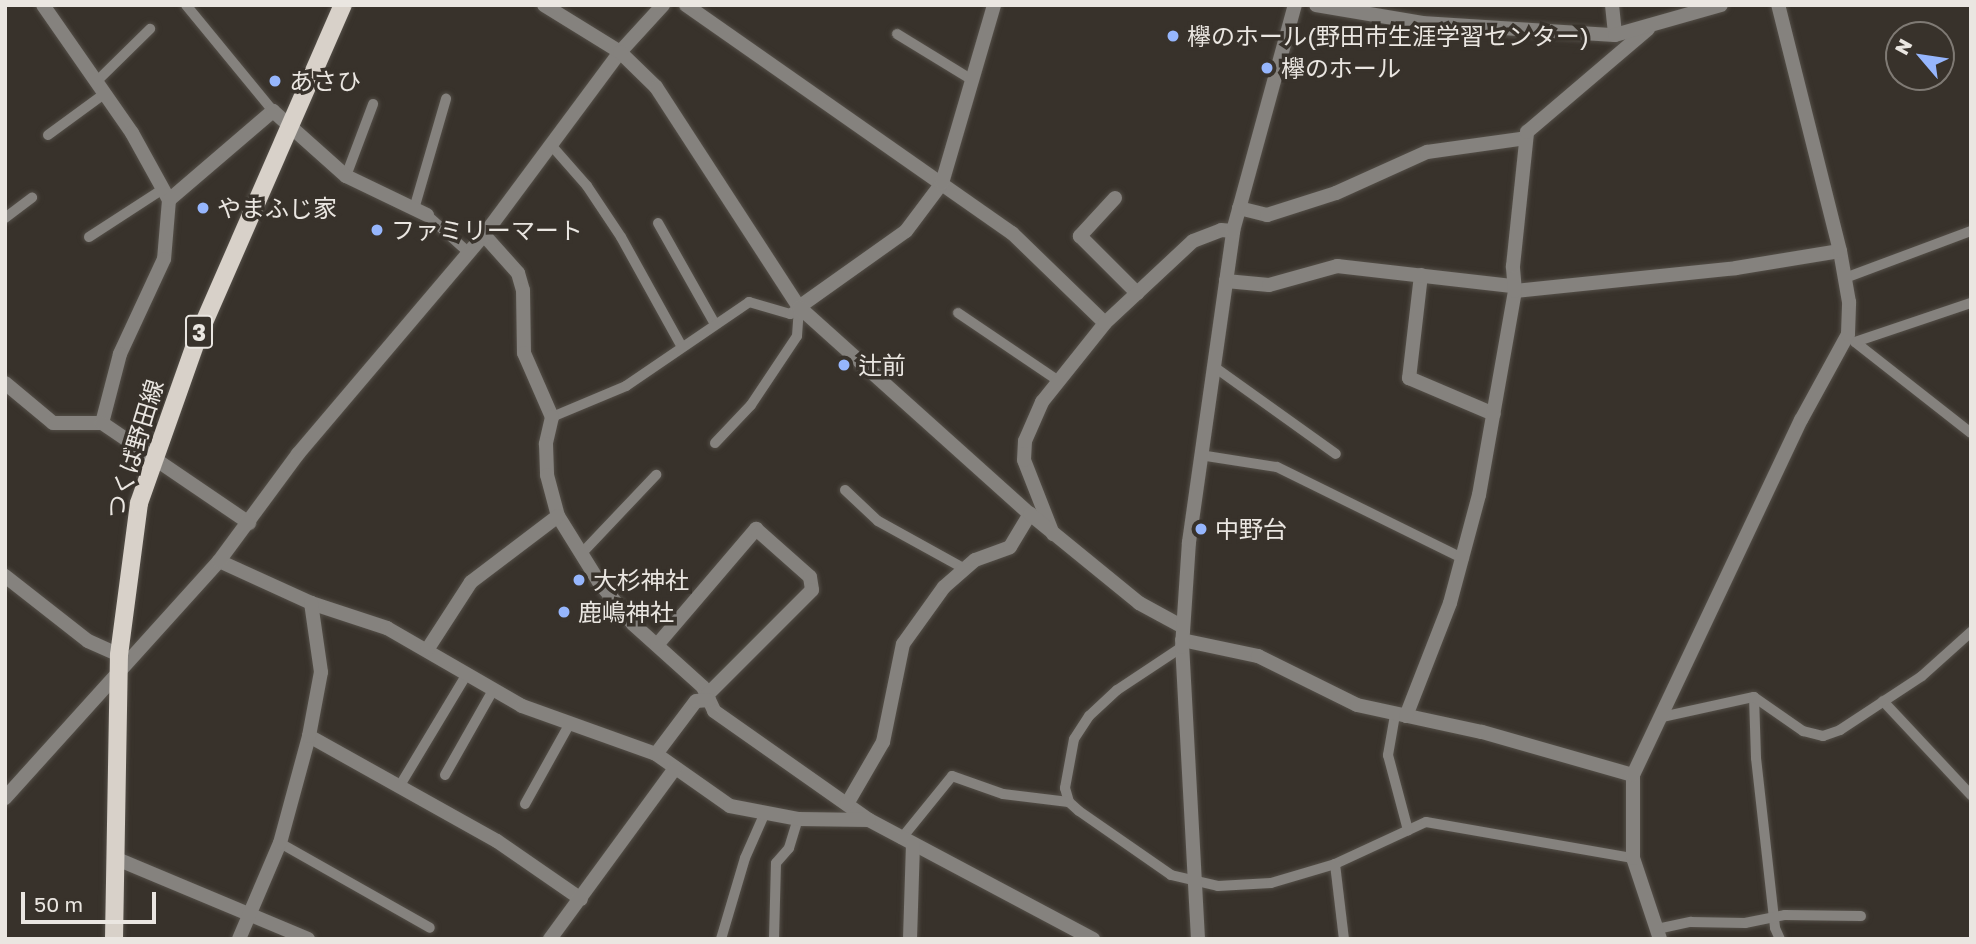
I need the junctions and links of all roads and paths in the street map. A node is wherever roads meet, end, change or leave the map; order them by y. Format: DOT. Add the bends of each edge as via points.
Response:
graph roads {
  1 [pos="43,5"];
  2 [pos="186,5"];
  3 [pos="343,5"];
  4 [pos="544,5"];
  5 [pos="663,5"];
  6 [pos="686,5"];
  7 [pos="994,5"];
  8 [pos="1295,5"];
  9 [pos="1316,5"];
  10 [pos="1612,5"];
  11 [pos="1721,5"];
  12 [pos="1778,5"];
  13 [pos="150,29"];
  14 [pos="1648,29"];
  15 [pos="897,34"];
  16 [pos="1615,34"];
  17 [pos="620,52"];
  18 [pos="972,80"];
  19 [pos="100,88"];
  20 [pos="446,99"];
  21 [pos="373,104"];
  22 [pos="273,111"];
  23 [pos="290,126"];
  24 [pos="48,135"];
  25 [pos="1526,138"];
  26 [pos="551,145"];
  27 [pos="346,176"];
  28 [pos="942,183"];
  29 [pos="166,194"];
  30 [pos="32,198"];
  31 [pos="1115,198"];
  32 [pos="1239,208"];
  33 [pos="420,212"];
  34 [pos="5,218"];
  35 [pos="659,223"];
  36 [pos="1233,231"];
  37 [pos="1971,231"];
  38 [pos="484,235"];
  39 [pos="89,237"];
  40 [pos="1840,251"];
  41 [pos="469,253"];
  42 [pos="1421,275"];
  43 [pos="1844,278"];
  44 [pos="1226,281"];
  45 [pos="1513,289"];
  46 [pos="1137,293"];
  47 [pos="1971,303"];
  48 [pos="799,307"];
  49 [pos="958,313"];
  50 [pos="1105,323"];
  51 [pos="715,324"];
  52 [pos="1852,338"];
  53 [pos="682,347"];
  54 [pos="1213,366"];
  55 [pos="1056,379"];
  56 [pos="5,383"];
  57 [pos="1494,414"];
  58 [pos="552,417"];
  59 [pos="102,423"];
  60 [pos="1971,433"];
  61 [pos="715,443"];
  62 [pos="1336,454"];
  63 [pos="1200,455"];
  64 [pos="153,456"];
  65 [pos="656,475"];
  66 [pos="845,490"];
  67 [pos="1030,514"];
  68 [pos="558,516"];
  69 [pos="249,523"];
  70 [pos="1053,534"];
  71 [pos="582,553"];
  72 [pos="1464,559"];
  73 [pos="219,561"];
  74 [pos="963,568"];
  75 [pos="5,576"];
  76 [pos="312,603"];
  77 [pos="1971,632"];
  78 [pos="1182,638"];
  79 [pos="657,645"];
  80 [pos="427,650"];
  81 [pos="118,655"];
  82 [pos="467,674"];
  83 [pos="119,677"];
  84 [pos="494,690"];
  85 [pos="708,697"];
  86 [pos="1754,697"];
  87 [pos="1883,701"];
  88 [pos="1401,715"];
  89 [pos="1662,717"];
  90 [pos="569,725"];
  91 [pos="309,736"];
  92 [pos="656,754"];
  93 [pos="675,768"];
  94 [pos="445,775"];
  95 [pos="1633,775"];
  96 [pos="399,788"];
  97 [pos="1971,795"];
  98 [pos="5,798"];
  99 [pos="1069,802"];
  100 [pos="525,804"];
  101 [pos="847,804"];
  102 [pos="764,815"];
  103 [pos="798,819"];
  104 [pos="869,820"];
  105 [pos="1408,830"];
  106 [pos="907,842"];
  107 [pos="280,844"];
  108 [pos="1633,858"];
  109 [pos="117,859"];
  110 [pos="1335,864"];
  111 [pos="1194,884"];
  112 [pos="581,899"];
  113 [pos="250,913"];
  114 [pos="1861,916"];
  115 [pos="1774,919"];
  116 [pos="430,928"];
  117 [pos="1658,934"];
  118 [pos="1076,935"];
  119 [pos="114,939"];
  120 [pos="239,939"];
  121 [pos="308,939"];
  122 [pos="550,939"];
  123 [pos="721,939"];
  124 [pos="774,939"];
  125 [pos="911,939"];
  126 [pos="1093,939"];
  127 [pos="1198,939"];
  128 [pos="1344,939"];
  129 [pos="1780,939"];
  1 -- 19 [label="street"];
  2 -- 22 [label="lane"];
  3 -- 23 [label="main road, つくば野田線 / 3"];
  4 -- 17 [label="street"];
  5 -- 17 [label="street"];
  6 -- 28 [label="street"];
  7 -- 18 [label="street"];
  8 -- 32 [label="street"];
  9 -- 16 [label="street" via="1422,23"];
  10 -- 16 [label="street"];
  11 -- 14 [label="street"];
  12 -- 40 [label="street"];
  13 -- 19 [label="lane"];
  14 -- 16 [label="street"];
  14 -- 25 [label="street" via="1527,132"];
  15 -- 18 [label="lane"];
  17 -- 26 [label="street"];
  17 -- 48 [label="street" via="656,87"];
  18 -- 28 [label="street"];
  19 -- 24 [label="lane"];
  19 -- 29 [label="street"];
  20 -- 33 [label="lane"];
  21 -- 27 [label="lane"];
  22 -- 23 [label="street"];
  22 -- 29 [label="street"];
  23 -- 27 [label="street"];
  23 -- 64 [label="main road, つくば野田線 / 3" via="199,334"];
  25 -- 32 [label="street" via="1427,152 1336,193 1267,215"];
  25 -- 45 [label="street"];
  26 -- 38 [label="street"];
  26 -- 53 [label="lane" via="587,186 621,237"];
  27 -- 33 [label="street"];
  28 -- 48 [label="street" via="906,231"];
  28 -- 50 [label="street" via="1012,233"];
  29 -- 39 [label="lane"];
  29 -- 59 [label="street" via="164,259 120,354"];
  30 -- 34 [label="lane"];
  31 -- 46 [label="street" via="1080,236"];
  32 -- 36 [label="street"];
  33 -- 41 [label="lane"];
  35 -- 51 [label="lane"];
  36 -- 44 [label="street"];
  36 -- 46 [label="street" via="1221,230 1193,241"];
  37 -- 43 [label="lane"];
  38 -- 41 [label="street"];
  38 -- 58 [label="street" via="518,273 523,290 524,353"];
  40 -- 43 [label="street"];
  40 -- 45 [label="street" via="1651,278"];
  41 -- 69 [label="street" via="298,454"];
  42 -- 44 [label="street" via="1337,266 1269,285"];
  42 -- 45 [label="street"];
  42 -- 57 [label="street" via="1409,378"];
  43 -- 52 [label="street"];
  44 -- 54 [label="street"];
  45 -- 57 [label="street"];
  46 -- 50 [label="street"];
  47 -- 52 [label="lane"];
  48 -- 51 [label="lane" via="790,314 749,302"];
  48 -- 61 [label="lane" via="797,335 751,405"];
  48 -- 67 [label="street"];
  49 -- 55 [label="lane"];
  50 -- 55 [label="street"];
  51 -- 53 [label="lane"];
  52 -- 60 [label="lane"];
  52 -- 89 [label="street" via="1795,432"];
  53 -- 58 [label="lane" via="626,386"];
  54 -- 62 [label="lane"];
  54 -- 63 [label="street"];
  55 -- 70 [label="street" via="1026,441 1024,460"];
  56 -- 59 [label="street" via="53,423"];
  57 -- 72 [label="street"];
  58 -- 68 [label="street" via="546,444 547,475"];
  59 -- 64 [label="street"];
  63 -- 72 [label="lane" via="1277,467"];
  63 -- 78 [label="street"];
  64 -- 69 [label="street"];
  64 -- 81 [label="main road, つくば野田線 / 3" via="131,542"];
  65 -- 71 [label="lane"];
  66 -- 74 [label="lane" via="878,521"];
  67 -- 70 [label="street"];
  67 -- 74 [label="street" via="1010,547"];
  68 -- 71 [label="street"];
  68 -- 80 [label="street" via="471,582"];
  69 -- 73 [label="street"];
  70 -- 78 [label="street"];
  71 -- 79 [label="street" via="616,603"];
  72 -- 88 [label="street"];
  73 -- 76 [label="street"];
  73 -- 83 [label="street"];
  74 -- 101 [label="street" via="904,644 883,743"];
  75 -- 81 [label="street" via="88,641"];
  76 -- 80 [label="street" via="387,628"];
  76 -- 91 [label="street" via="321,672"];
  77 -- 87 [label="lane" via="1922,676"];
  78 -- 88 [label="street" via="1258,656 1357,705"];
  78 -- 99 [label="lane" via="1089,716 1074,739 1068,764"];
  78 -- 111 [label="street"];
  79 -- 85 [label="street"];
  79 -- 85 [label="street" via="756,529 810,577 812,590"];
  80 -- 82 [label="street"];
  81 -- 83 [label="main road, つくば野田線 / 3"];
  82 -- 84 [label="street"];
  82 -- 96 [label="lane"];
  83 -- 98 [label="street" via="83,708"];
  83 -- 109 [label="main road, つくば野田線 / 3"];
  84 -- 90 [label="street"];
  84 -- 94 [label="lane"];
  85 -- 92 [label="street" via="696,701"];
  85 -- 101 [label="street" via="714,711"];
  86 -- 87 [label="lane" via="1803,732 1823,736"];
  86 -- 89 [label="lane"];
  86 -- 115 [label="lane"];
  87 -- 97 [label="lane"];
  88 -- 95 [label="street" via="1482,732"];
  88 -- 105 [label="lane" via="1388,755"];
  89 -- 95 [label="street"];
  90 -- 92 [label="street"];
  90 -- 100 [label="lane"];
  91 -- 96 [label="street"];
  91 -- 107 [label="street"];
  92 -- 93 [label="street"];
  93 -- 102 [label="street" via="730,806"];
  93 -- 112 [label="street"];
  95 -- 108 [label="street"];
  96 -- 112 [label="street" via="497,841"];
  99 -- 106 [label="lane" via="1003,794 952,776"];
  99 -- 111 [label="lane" via="1116,834 1145,861"];
  101 -- 104 [label="street"];
  102 -- 103 [label="street"];
  102 -- 123 [label="lane" via="745,858"];
  103 -- 104 [label="street"];
  103 -- 124 [label="lane" via="789,848 776,863"];
  104 -- 106 [label="street"];
  105 -- 108 [label="lane" via="1442,821"];
  105 -- 110 [label="lane"];
  106 -- 118 [label="street"];
  106 -- 125 [label="street"];
  107 -- 113 [label="street"];
  107 -- 116 [label="lane"];
  108 -- 117 [label="street"];
  109 -- 113 [label="street"];
  109 -- 119 [label="main road, つくば野田線 / 3"];
  110 -- 111 [label="lane" via="1271,883"];
  110 -- 128 [label="lane"];
  111 -- 127 [label="street"];
  112 -- 122 [label="street"];
  113 -- 120 [label="street"];
  113 -- 121 [label="street"];
  114 -- 115 [label="lane" via="1785,915"];
  115 -- 117 [label="lane" via="1692,922"];
  115 -- 129 [label="lane"];
  118 -- 126 [label="street"];
}
